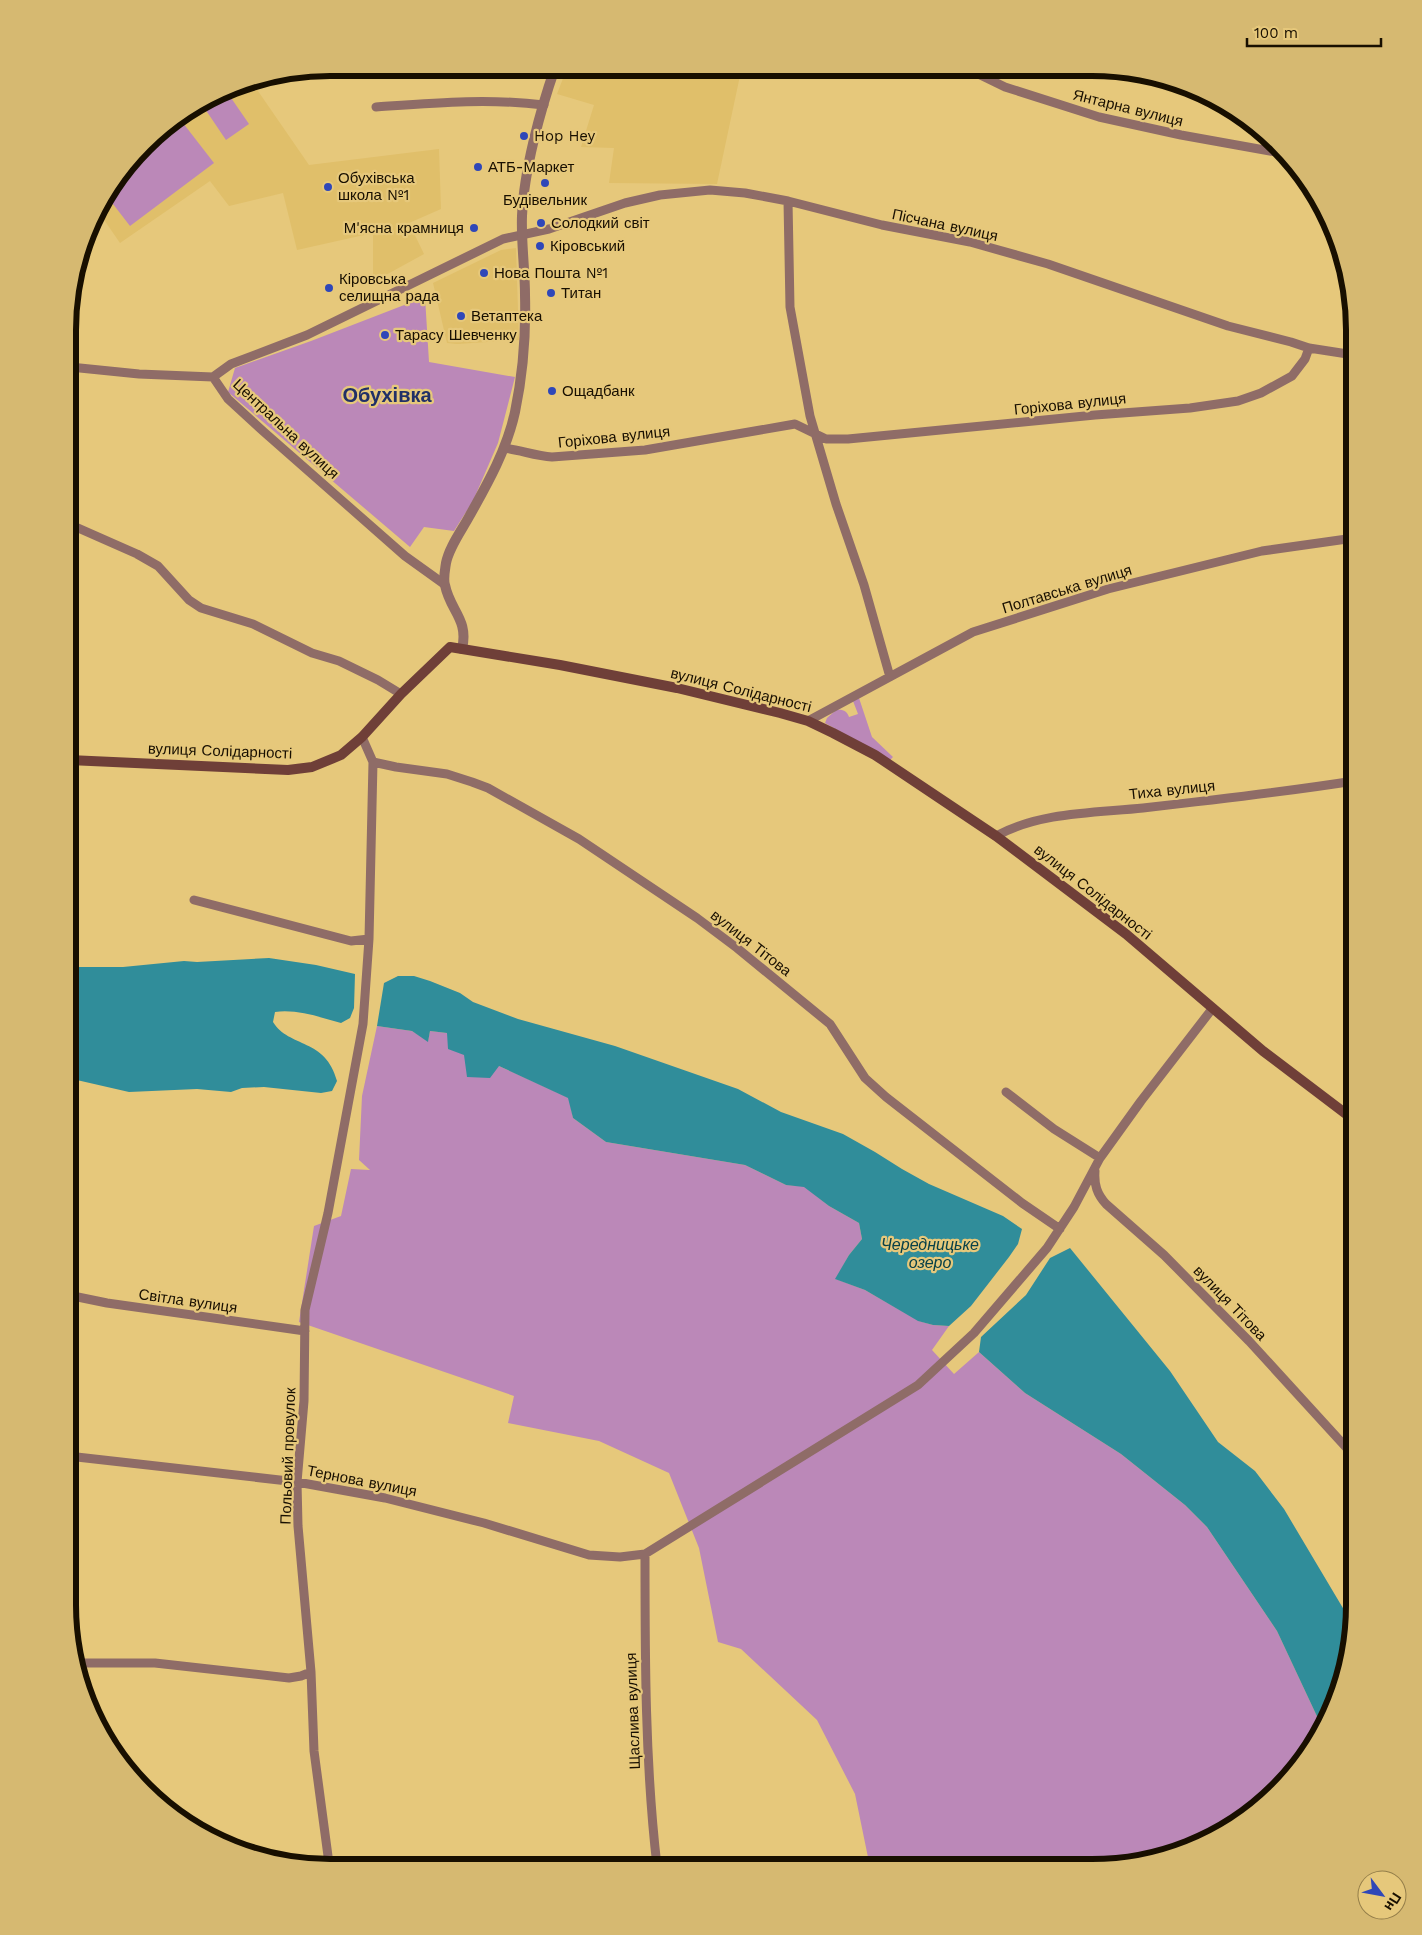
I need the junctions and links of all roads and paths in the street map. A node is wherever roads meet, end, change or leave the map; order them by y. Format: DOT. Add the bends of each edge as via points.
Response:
graph roads {
  1 [pos="553,76"];
  2 [pos="982,76"];
  3 [pos="544,104"];
  4 [pos="376,107"];
  5 [pos="1272,152"];
  6 [pos="788,201"];
  7 [pos="524,235"];
  8 [pos="1309,348"];
  9 [pos="1346,354"];
  10 [pos="76,368"];
  11 [pos="213,377"];
  12 [pos="814,432"];
  13 [pos="504,448"];
  14 [pos="76,527"];
  15 [pos="1346,539"];
  16 [pos="444,584"];
  17 [pos="462,649"];
  18 [pos="890,677"];
  19 [pos="401,694"];
  20 [pos="808,721"];
  21 [pos="362,737"];
  22 [pos="76,760"];
  23 [pos="373,762"];
  24 [pos="1346,782"];
  25 [pos="996,836"];
  26 [pos="194,900"];
  27 [pos="369,939"];
  28 [pos="1212,1009"];
  29 [pos="1006,1092"];
  30 [pos="1346,1114"];
  31 [pos="1100,1158"];
  32 [pos="1095,1168"];
  33 [pos="1060,1229"];
  34 [pos="76,1297"];
  35 [pos="305,1331"];
  36 [pos="1346,1447"];
  37 [pos="76,1457"];
  38 [pos="298,1482"];
  39 [pos="645,1554"];
  40 [pos="83,1663"];
  41 [pos="311,1672"];
  42 [pos="328,1859"];
  43 [pos="656,1859"];
  1 -- 3 [label="street"];
  2 -- 5 [label="street, Янтарна вулиця" via="1005,87 1099,117 1181,136"];
  3 -- 4 [label="street" via="471,101"];
  3 -- 7 [label="street" via="524,191"];
  6 -- 7 [label="street, Пісчана вулиця" via="710,190 660,195"];
  6 -- 8 [label="street, Пісчана вулиця" via="882,225 970,242 1048,264 1228,326"];
  6 -- 12 [label="street" via="790,308"];
  7 -- 11 [label="street, Центральна вулиця" via="503,239 307,335 231,364"];
  7 -- 13 [label="street" via="522,369"];
  8 -- 9 [label="street, Пісчана вулиця"];
  8 -- 12 [label="street, Горіхова вулиця" via="1292,376 1238,401 848,439 826,439"];
  10 -- 11 [label="street"];
  11 -- 16 [label="street, Центральна вулиця" via="228,399 264,432 405,556"];
  12 -- 13 [label="street, Горіхова вулиця" via="795,424 645,450 552,457"];
  12 -- 18 [label="street"];
  13 -- 16 [label="street" via="446,560"];
  14 -- 19 [label="street" via="158,566 189,600 201,608 253,624 312,653 339,661"];
  15 -- 18 [label="street, Полтавська вулиця" via="1262,551 1108,589 973,632"];
  16 -- 17 [label="street" via="461,619 464,630"];
  17 -- 19 [label="main road, вулиця Солідарності" via="450,647"];
  17 -- 20 [label="main road, вулиця Солідарності" via="677,688"];
  18 -- 20 [label="street, Полтавська вулиця"];
  19 -- 21 [label="main road, вулиця Солідарності"];
  20 -- 25 [label="main road, вулиця Солідарності" via="875,755"];
  21 -- 22 [label="main road, вулиця Солідарності" via="341,755 312,767 288,770"];
  21 -- 23 [label="street"];
  23 -- 27 [label="street, Польовий провулок"];
  23 -- 33 [label="street, вулиця Тітова" via="447,774 488,788 579,839 641,880 737,948 830,1024 864,1078 1022,1203"];
  24 -- 25 [label="street, Тиха вулиця" via="1077,814 1030,822"];
  25 -- 28 [label="main road, вулиця Солідарності" via="1126,934"];
  26 -- 27 [label="street" via="351,941"];
  27 -- 35 [label="street, Польовий провулок" via="364,1024 328,1213 309,1287"];
  28 -- 30 [label="main road, вулиця Солідарності"];
  28 -- 31 [label="street"];
  29 -- 31 [label="street" via="1054,1129"];
  31 -- 32 [label="street"];
  32 -- 33 [label="street"];
  32 -- 36 [label="street, вулиця Тітова" via="1096,1188 1106,1204 1164,1255 1249,1341"];
  33 -- 39 [label="street" via="974,1333 918,1385"];
  34 -- 35 [label="street, Світла вулиця"];
  35 -- 38 [label="street, Польовий провулок"];
  37 -- 38 [label="street, Тернова вулиця"];
  38 -- 39 [label="street, Тернова вулиця" via="385,1498 484,1523 589,1555 620,1557"];
  38 -- 41 [label="street, Польовий провулок" via="298,1526"];
  39 -- 43 [label="street, Щаслива вулиця" via="650,1805"];
  40 -- 41 [label="street" via="155,1663 289,1678"];
  41 -- 42 [label="street, Польовий провулок" via="314,1751"];
}
